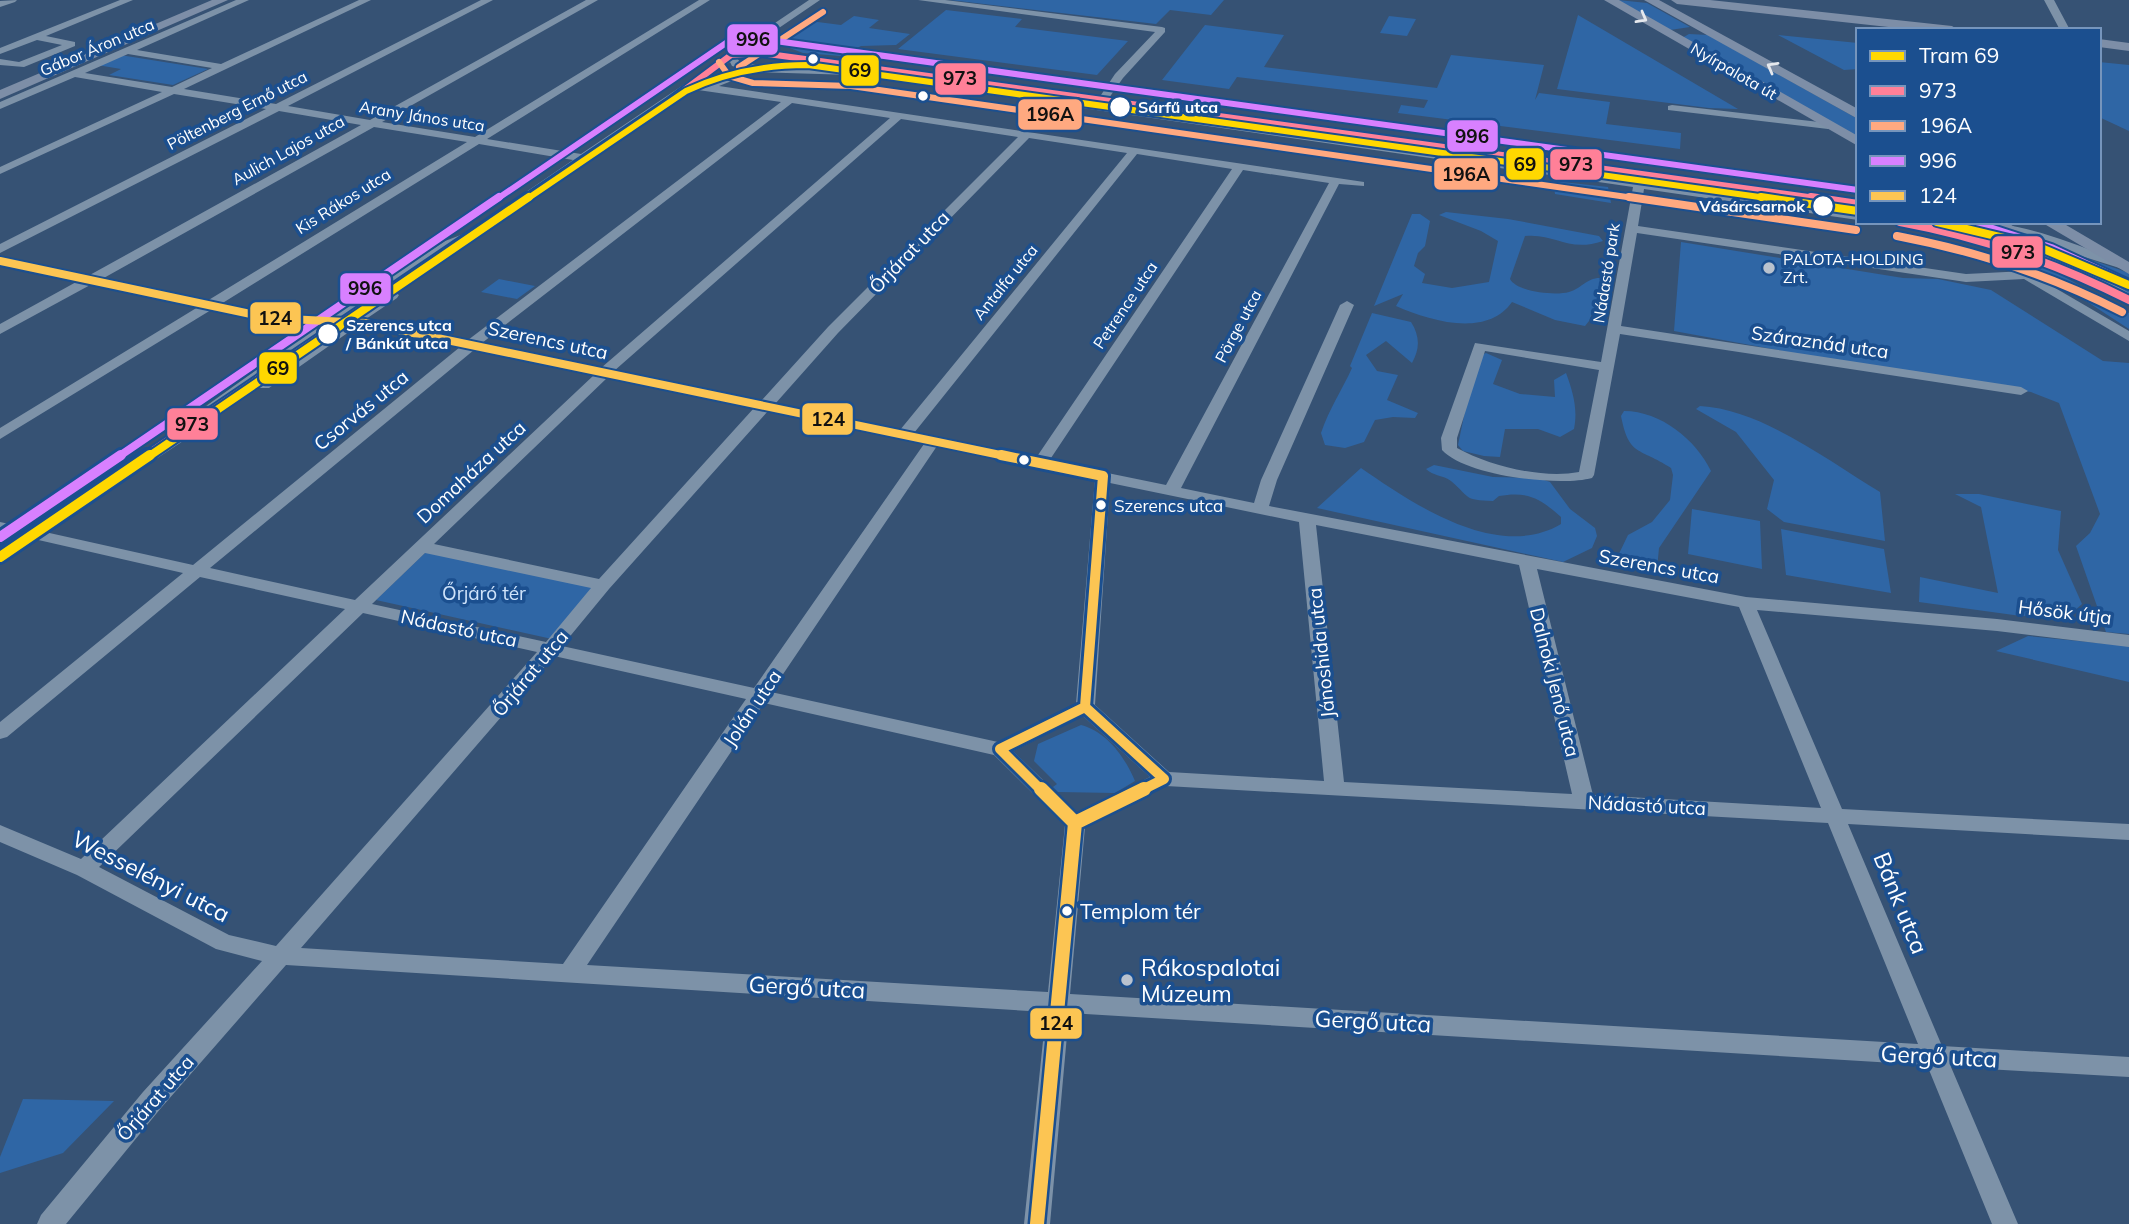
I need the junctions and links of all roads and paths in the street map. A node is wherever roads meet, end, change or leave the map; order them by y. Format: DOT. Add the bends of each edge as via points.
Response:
graph roads {
  1 [pos="12,0"];
  2 [pos="128,0"];
  3 [pos="205,0"];
  4 [pos="222,0"];
  5 [pos="244,0"];
  6 [pos="366,0"];
  7 [pos="488,0"];
  8 [pos="593,0"];
  9 [pos="705,0"];
  10 [pos="815,0"];
  11 [pos="923,0"];
  12 [pos="1610,0"];
  13 [pos="1650,0"];
  14 [pos="1677,0"];
  15 [pos="2049,0"];
  16 [pos="2060,0"];
  17 [pos="0,4"];
  18 [pos="1721,5"];
  19 [pos="1679,16"];
  20 [pos="779,24"];
  21 [pos="1934,28"];
  22 [pos="2064,28"];
  23 [pos="2071,28"];
  24 [pos="36,37"];
  25 [pos="1675,37"];
  26 [pos="1720,38"];
  27 [pos="767,40"];
  28 [pos="2101,44"];
  29 [pos="2127,48"];
  30 [pos="0,51"];
  31 [pos="126,51"];
  32 [pos="761,53"];
  33 [pos="731,55"];
  34 [pos="799,57"];
  35 [pos="0,62"];
  36 [pos="222,67"];
  37 [pos="755,69"];
  38 [pos="842,71"];
  39 [pos="74,74"];
  40 [pos="728,79"];
  41 [pos="0,86"];
  42 [pos="704,87"];
  43 [pos="172,90"];
  44 [pos="0,95"];
  45 [pos="787,102"];
  46 [pos="667,103"];
  47 [pos="1100,104"];
  48 [pos="0,106"];
  49 [pos="277,108"];
  50 [pos="1672,108"];
  51 [pos="1856,114"];
  52 [pos="897,117"];
  53 [pos="371,124"];
  54 [pos="1829,126"];
  55 [pos="1025,136"];
  56 [pos="475,140"];
  57 [pos="1856,141"];
  58 [pos="1134,151"];
  59 [pos="584,158"];
  60 [pos="1239,167"];
  61 [pos="0,171"];
  62 [pos="1336,180"];
  63 [pos="1640,180"];
  64 [pos="1360,184"];
  65 [pos="1856,204"];
  66 [pos="1856,216"];
  67 [pos="1910,224"];
  68 [pos="2052,224"];
  69 [pos="1998,225"];
  70 [pos="1634,229"];
  71 [pos="470,236"];
  72 [pos="0,249"];
  73 [pos="0,261"];
  74 [pos="2129,269"];
  75 [pos="90,280"];
  76 [pos="2095,281"];
  77 [pos="2129,300"];
  78 [pos="208,305"];
  79 [pos="1347,305"];
  80 [pos="333,321"];
  81 [pos="355,322"];
  82 [pos="1614,329"];
  83 [pos="0,330"];
  84 [pos="2129,337"];
  85 [pos="471,345"];
  86 [pos="1607,367"];
  87 [pos="604,373"];
  88 [pos="2021,391"];
  89 [pos="764,406"];
  90 [pos="197,423"];
  91 [pos="0,434"];
  92 [pos="904,435"];
  93 [pos="933,441"];
  94 [pos="1040,463"];
  95 [pos="1103,476"];
  96 [pos="1172,489"];
  97 [pos="1260,509"];
  98 [pos="1307,519"];
  99 [pos="0,527"];
  100 [pos="31,534"];
  101 [pos="422,547"];
  102 [pos="0,554"];
  103 [pos="1527,562"];
  104 [pos="197,573"];
  105 [pos="603,585"];
  106 [pos="1746,603"];
  107 [pos="360,607"];
  108 [pos="1997,625"];
  109 [pos="2129,641"];
  110 [pos="551,647"];
  111 [pos="762,694"];
  112 [pos="1086,707"];
  113 [pos="0,732"];
  114 [pos="1000,748"];
  115 [pos="1164,779"];
  116 [pos="1335,786"];
  117 [pos="1584,801"];
  118 [pos="1837,814"];
  119 [pos="1075,823"];
  120 [pos="2129,832"];
  121 [pos="0,833"];
  122 [pos="84,869"];
  123 [pos="281,956"];
  124 [pos="569,973"];
  125 [pos="1058,1002"];
  126 [pos="1934,1055"];
  127 [pos="2129,1068"];
  128 [pos="50,1224"];
  129 [pos="1037,1224"];
  130 [pos="2005,1224"];
  1 -- 17 [label="street"];
  2 -- 24 [label="street"];
  3 -- 41 [label="main road"];
  4 -- 44 [label="main road"];
  5 -- 31 [label="street, Gábor Áron utca"];
  6 -- 36 [label="street"];
  7 -- 49 [label="street, Pöltenberg Ernő utca"];
  8 -- 53 [label="street, Aulich Lajos utca"];
  9 -- 56 [label="street, Kis Rákos utca"];
  10 -- 20 [label="street"];
  11 -- 47 [label="street" via="1162,30"];
  12 -- 25 [label="main road, Nyírpalota út, one-way"];
  13 -- 19 [label="main road, Nyírpalota út"];
  14 -- 18 [label="main road"];
  15 -- 22 [label="street"];
  16 -- 23 [label="street"];
  18 -- 19 [label="main road" via="1689,9"];
  18 -- 21 [label="main road"];
  19 -- 26 [label="main road, Nyírpalota út"];
  20 -- 27 [label="street"];
  20 -- 33 [label="street"];
  24 -- 30 [label="street"];
  24 -- 35 [label="street" via="72,44 20,65"];
  25 -- 26 [label="main road" via="1698,32"];
  25 -- 54 [label="main road, Nyírpalota út"];
  51 -- 26 [label="main road, Nyírpalota út, one-way"];
  27 -- 32 [label="street"];
  27 -- 34 [label="street" via="776,50"];
  28 -- 29 [label="main road"];
  31 -- 36 [label="street"];
  31 -- 39 [label="street, Gábor Áron utca"];
  32 -- 33 [label="street"];
  32 -- 34 [label="street"];
  32 -- 37 [label="street"];
  33 -- 37 [label="street" via="736,64"];
  33 -- 46 [label="street"];
  34 -- 47 [label="street"];
  36 -- 43 [label="street"];
  37 -- 38 [label="street"];
  37 -- 40 [label="street"];
  38 -- 40 [label="street"];
  38 -- 47 [label="street"];
  39 -- 43 [label="street, Arany János utca"];
  39 -- 48 [label="street, Gábor Áron utca"];
  40 -- 42 [label="street"];
  42 -- 45 [label="street"];
  42 -- 46 [label="street"];
  43 -- 49 [label="street, Arany János utca"];
  43 -- 61 [label="street"];
  45 -- 52 [label="street"];
  45 -- 85 [label="street, Csorvás utca"];
  46 -- 59 [label="street"];
  47 -- 63 [label="street"];
  49 -- 53 [label="street, Arany János utca"];
  49 -- 72 [label="street, Pöltenberg Ernő utca"];
  50 -- 54 [label="street"];
  52 -- 55 [label="street"];
  52 -- 87 [label="street, Domaháza utca"];
  53 -- 56 [label="street, Arany János utca"];
  53 -- 75 [label="street, Aulich Lajos utca"];
  54 -- 57 [label="main road, Nyírpalota út"];
  55 -- 58 [label="street"];
  55 -- 89 [label="street, Őrjárat utca"];
  56 -- 59 [label="street, Arany János utca"];
  56 -- 78 [label="street, Kis Rákos utca"];
  58 -- 60 [label="street"];
  58 -- 92 [label="street, Antalfa utca"];
  59 -- 71 [label="street"];
  60 -- 62 [label="street"];
  60 -- 94 [label="street, Petrence utca"];
  62 -- 64 [label="street"];
  62 -- 96 [label="street, Pörge utca"];
  63 -- 65 [label="street"];
  63 -- 66 [label="street"];
  63 -- 70 [label="street, Nádastó park"];
  67 -- 76 [label="street" via="2008,247"];
  68 -- 74 [label="main road"];
  69 -- 74 [label="street"];
  69 -- 76 [label="main road"];
  70 -- 82 [label="street, Nádastó park"];
  70 -- 84 [label="street" via="1966,278 2026,275"];
  71 -- 80 [label="street" via="449,244"];
  71 -- 81 [label="street" via="463,246"];
  73 -- 75 [label="street, Szerencs utca"];
  75 -- 78 [label="street, Szerencs utca"];
  75 -- 83 [label="street, Aulich Lajos utca"];
  76 -- 77 [label="main road"];
  78 -- 80 [label="street, Szerencs utca" via="282,320"];
  78 -- 91 [label="street, Kis Rákos utca"];
  79 -- 97 [label="street"];
  80 -- 81 [label="street, Szerencs utca"];
  80 -- 90 [label="street"];
  81 -- 85 [label="street, Szerencs utca"];
  81 -- 90 [label="street" via="225,411"];
  82 -- 86 [label="street, Nádastó park"];
  82 -- 88 [label="street, Száraznád utca"];
  85 -- 87 [label="street, Szerencs utca"];
  85 -- 104 [label="street, Csorvás utca"];
  86 -- 86 [label="street, Nádastó park" via="1480,346 1449,438 1450,450 1471,461 1564,480 1586,475"];
  87 -- 89 [label="street, Szerencs utca"];
  87 -- 101 [label="street, Domaháza utca"];
  89 -- 92 [label="street, Szerencs utca"];
  89 -- 105 [label="street, Őrjárat utca"];
  90 -- 100 [label="street"];
  92 -- 93 [label="street, Szerencs utca"];
  93 -- 94 [label="street, Szerencs utca"];
  93 -- 111 [label="street, Jolán utca"];
  94 -- 95 [label="street, Szerencs utca"];
  95 -- 96 [label="street, Szerencs utca"];
  95 -- 112 [label="street"];
  96 -- 97 [label="street, Szerencs utca"];
  97 -- 98 [label="street, Szerencs utca"];
  98 -- 103 [label="street, Szerencs utca"];
  98 -- 116 [label="street, Jánoshida utca"];
  99 -- 100 [label="street, Nádastó utca"];
  100 -- 102 [label="street"];
  100 -- 104 [label="street, Nádastó utca"];
  101 -- 105 [label="street"];
  101 -- 107 [label="street, Domaháza utca"];
  103 -- 106 [label="street, Szerencs utca"];
  103 -- 117 [label="street, Dalnoki Jenő utca"];
  104 -- 107 [label="street, Nádastó utca"];
  104 -- 113 [label="street, Csorvás utca"];
  105 -- 110 [label="street, Őrjárat utca"];
  106 -- 108 [label="street, Szerencs utca"];
  106 -- 118 [label="street, Bánk utca"];
  107 -- 110 [label="street, Nádastó utca"];
  107 -- 122 [label="street, Domaháza utca"];
  108 -- 109 [label="street, Hősök útja"];
  110 -- 111 [label="street, Nádastó utca"];
  110 -- 123 [label="street, Őrjárat utca"];
  111 -- 114 [label="street, Nádastó utca"];
  111 -- 124 [label="street, Jolán utca"];
  112 -- 114 [label="street"];
  112 -- 115 [label="street"];
  114 -- 119 [label="street"];
  115 -- 116 [label="street, Nádastó utca"];
  115 -- 119 [label="street"];
  116 -- 117 [label="street, Nádastó utca"];
  117 -- 118 [label="street, Nádastó utca"];
  118 -- 120 [label="street, Nádastó utca"];
  118 -- 126 [label="street, Bánk utca"];
  119 -- 125 [label="street"];
  121 -- 122 [label="street, Wesselényi utca"];
  122 -- 123 [label="street, Wesselényi utca" via="224,943"];
  123 -- 124 [label="street, Gergő utca"];
  123 -- 128 [label="street, Őrjárat utca" via="152,1100"];
  124 -- 125 [label="street, Gergő utca"];
  125 -- 126 [label="street, Gergő utca"];
  125 -- 129 [label="street"];
  126 -- 127 [label="street, Gergő utca"];
  126 -- 130 [label="street, Bánk utca"];
}
